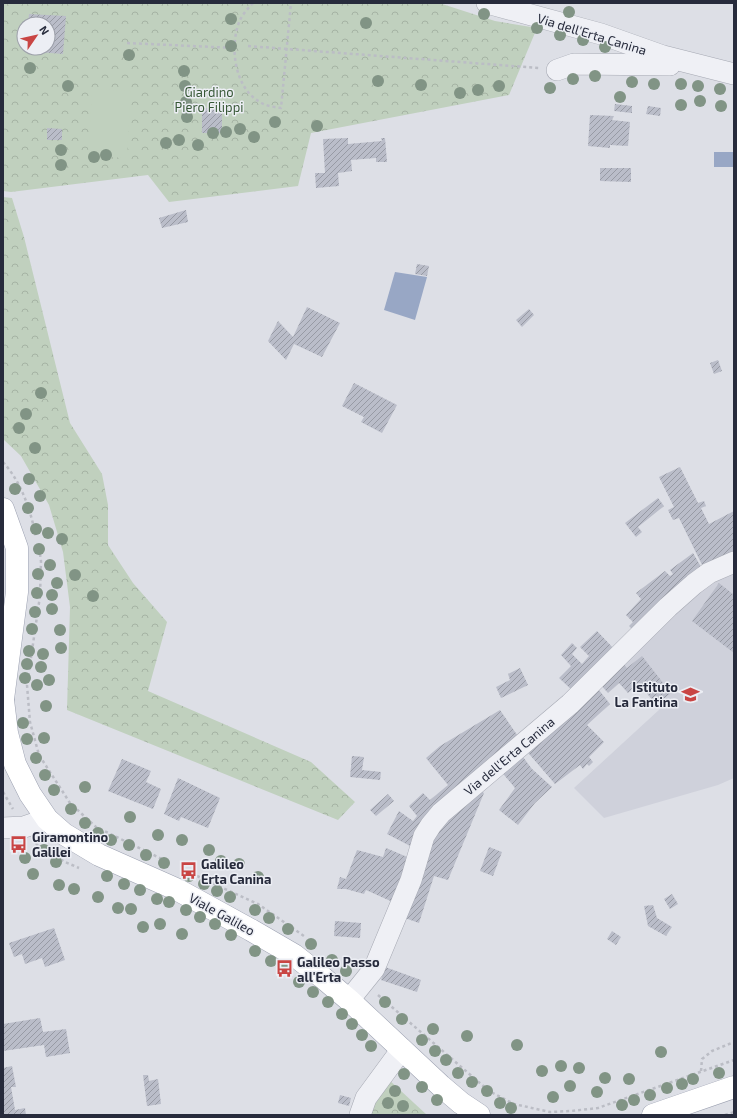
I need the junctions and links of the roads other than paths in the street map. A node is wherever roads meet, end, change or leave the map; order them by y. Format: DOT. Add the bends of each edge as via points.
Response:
graph roads {
  1 [pos="487,3"];
  2 [pos="697,65"];
  3 [pos="557,70"];
  4 [pos="734,74"];
  5 [pos="3,509"];
  6 [pos="734,562"];
  7 [pos="3,700"];
  8 [pos="47,819"];
  9 [pos="3,828"];
  10 [pos="349,1000"];
  11 [pos="402,1049"];
  12 [pos="734,1087"];
  13 [pos="360,1115"];
  14 [pos="479,1115"];
  15 [pos="653,1115"];
  1 -- 2 [label="street, Via dell'Erta Canina" via="601,34"];
  2 -- 3 [label="street, Via dell'Erta Canina" via="574,64"];
  2 -- 4 [label="street, Via dell'Erta Canina"];
  5 -- 7 [label="main road, Viale Galileo" via="17,548 17,584"];
  6 -- 10 [label="street, Via dell'Erta Canina" via="709,573 694,584 662,612 570,704 441,813 424,836 411,880 374,969"];
  7 -- 8 [label="main road, Viale Galileo" via="7,733 15,764 30,794"];
  8 -- 9 [label="street" via="24,827"];
  8 -- 10 [label="main road, Viale Galileo" via="64,834 99,855 178,890 251,930 294,956"];
  10 -- 11 [label="main road, Viale Galileo"];
  11 -- 13 [label="street" via="366,1098"];
  11 -- 14 [label="main road, Viale Galileo" via="441,1086"];
  12 -- 15 [label="main road"];
}
